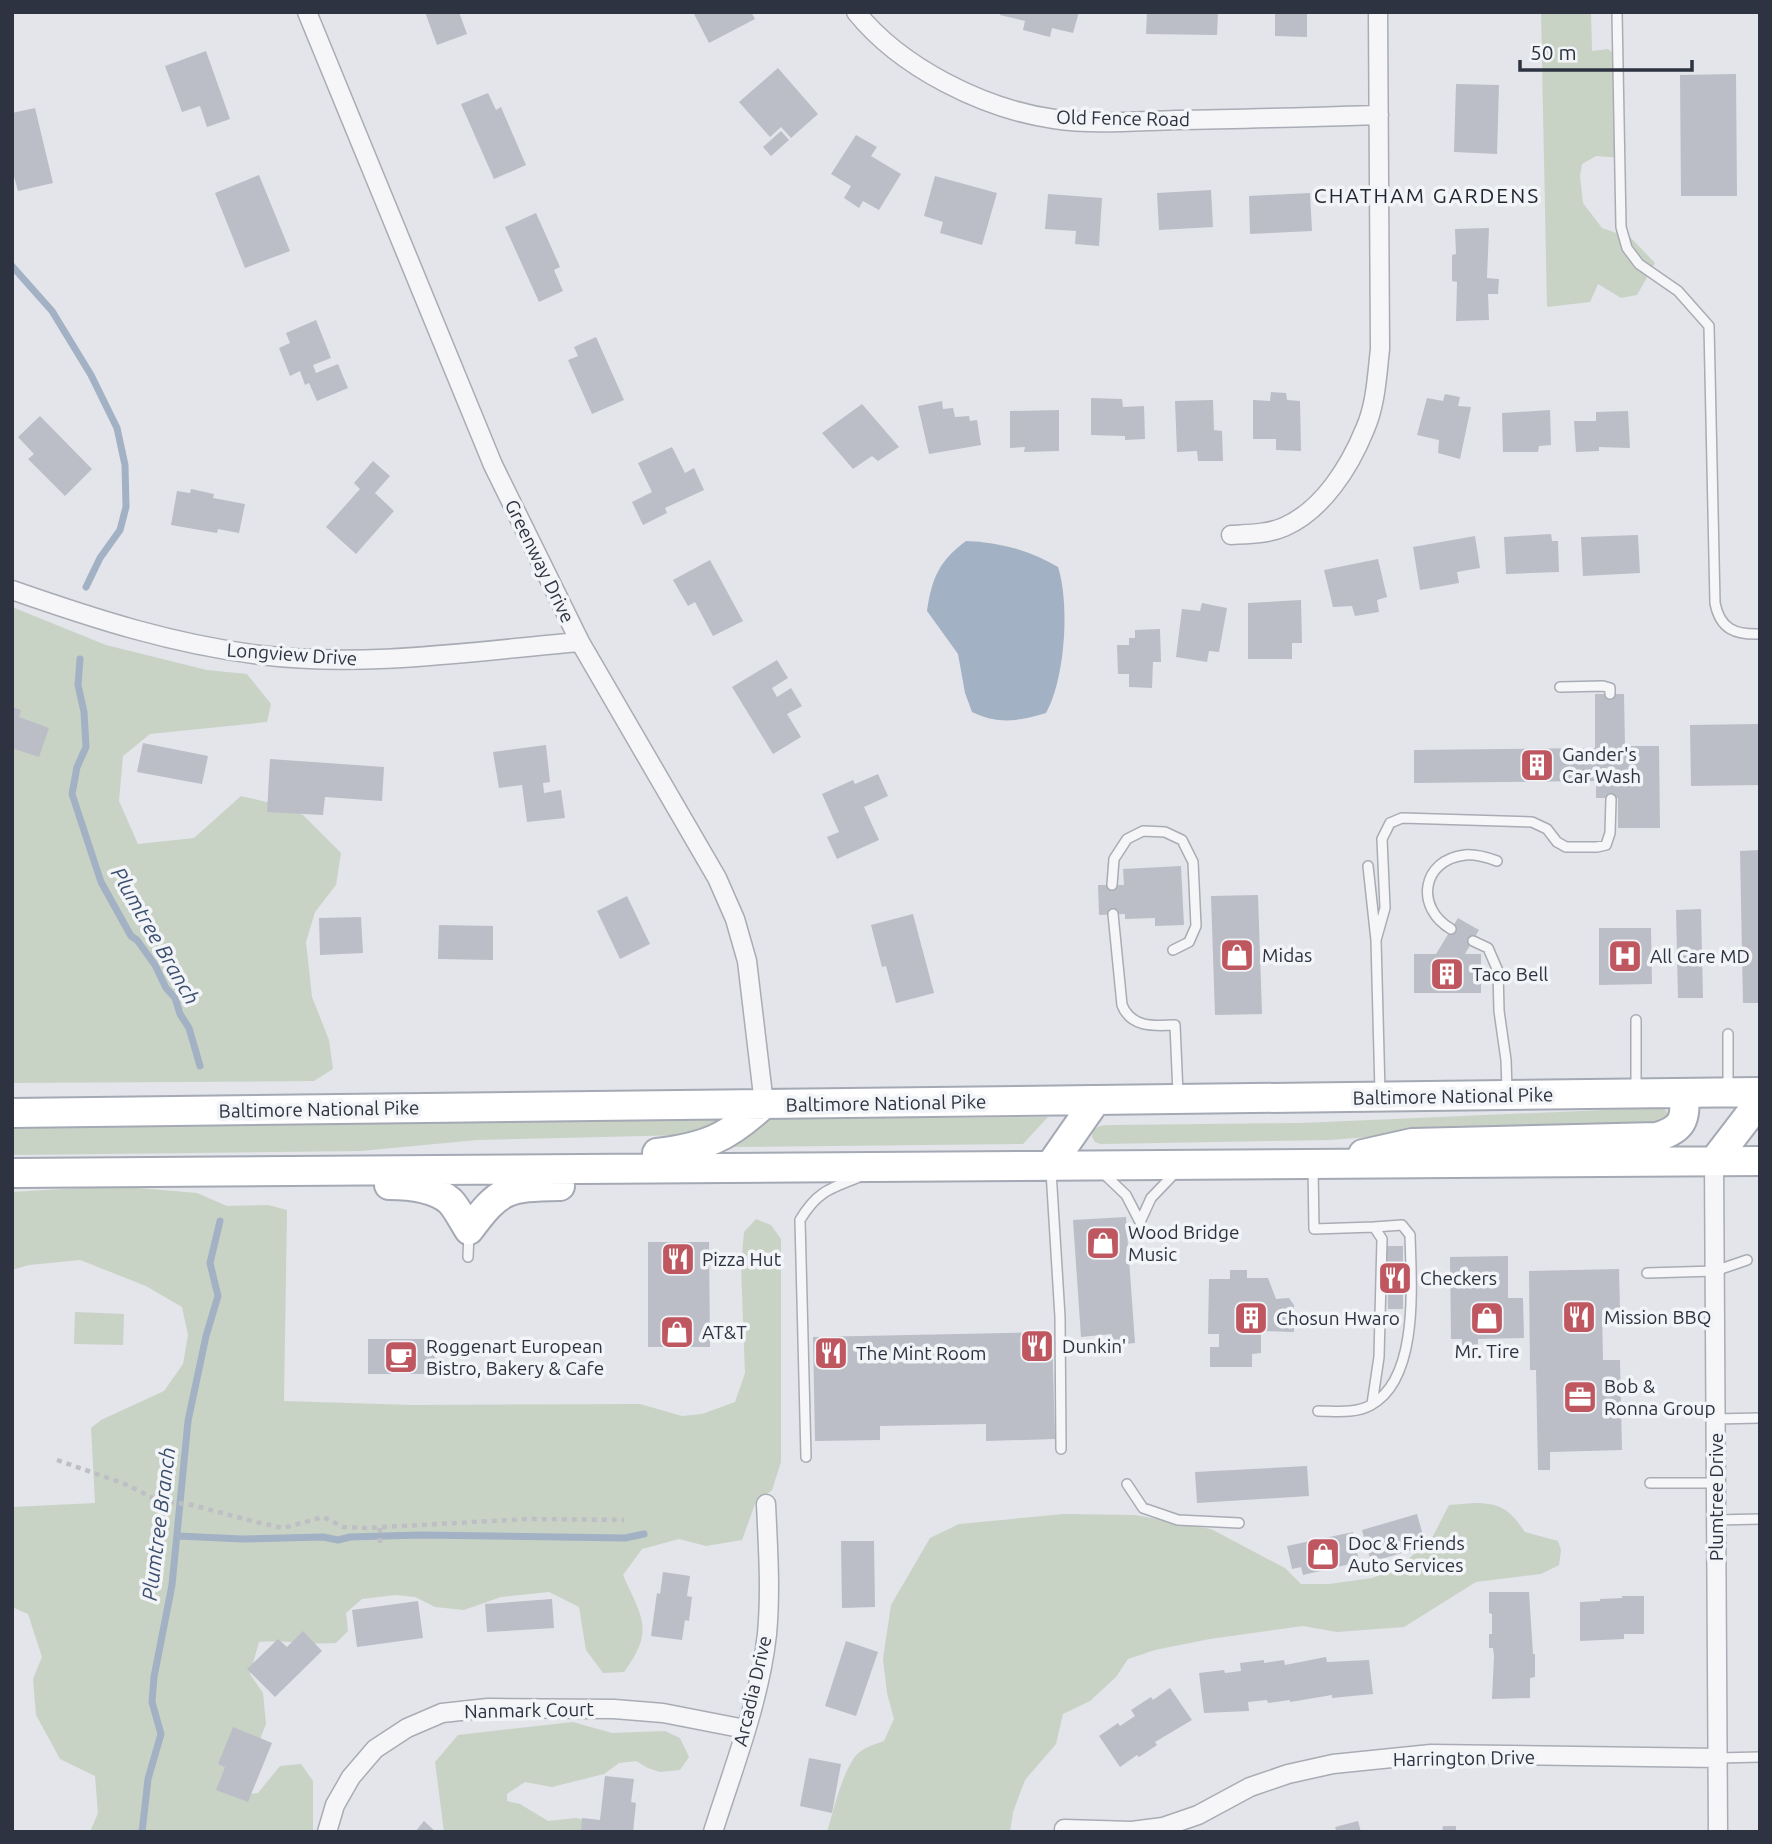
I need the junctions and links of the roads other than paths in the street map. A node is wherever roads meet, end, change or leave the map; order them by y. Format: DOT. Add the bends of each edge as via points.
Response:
graph roads {
  1 [pos="307,12"];
  2 [pos="856,12"];
  3 [pos="1378,12"];
  4 [pos="1617,12"];
  5 [pos="1379,115"];
  6 [pos="1231,535"];
  7 [pos="12,590"];
  8 [pos="1760,634"];
  9 [pos="580,642"];
  10 [pos="1560,687"];
  11 [pos="1610,694"];
  12 [pos="1611,799"];
  13 [pos="1497,861"];
  14 [pos="1368,866"];
  15 [pos="1112,885"];
  16 [pos="1113,914"];
  17 [pos="1451,929"];
  18 [pos="1376,940"];
  19 [pos="1473,941"];
  20 [pos="1173,950"];
  21 [pos="1636,1020"];
  22 [pos="1728,1034"];
  23 [pos="1760,1092"];
  24 [pos="1684,1093"];
  25 [pos="1728,1093"];
  26 [pos="1636,1094"];
  27 [pos="1507,1096"];
  28 [pos="1380,1097"];
  29 [pos="1178,1099"];
  30 [pos="1096,1100"];
  31 [pos="1760,1101"];
  32 [pos="764,1104"];
  33 [pos="12,1113"];
  34 [pos="1714,1161"];
  35 [pos="1760,1161"];
  36 [pos="1095,1165"];
  37 [pos="1313,1165"];
  38 [pos="753,1166"];
  39 [pos="1050,1166"];
  40 [pos="1181,1166"];
  41 [pos="885,1168"];
  42 [pos="529,1169"];
  43 [pos="198,1170"];
  44 [pos="12,1173"];
  45 [pos="1374,1227"];
  46 [pos="1747,1260"];
  47 [pos="1715,1271"];
  48 [pos="1647,1273"];
  49 [pos="1372,1404"];
  50 [pos="1318,1411"];
  51 [pos="1760,1418"];
  52 [pos="1715,1419"];
  53 [pos="1061,1448"];
  54 [pos="806,1457"];
  55 [pos="1650,1483"];
  56 [pos="1716,1483"];
  57 [pos="1127,1484"];
  58 [pos="766,1504"];
  59 [pos="1760,1519"];
  60 [pos="1716,1520"];
  61 [pos="1239,1523"];
  62 [pos="745,1729"];
  63 [pos="1760,1757"];
  64 [pos="1718,1758"];
  65 [pos="1164,1829"];
  66 [pos="1097,1831"];
  67 [pos="327,1832"];
  68 [pos="713,1832"];
  69 [pos="1064,1832"];
  70 [pos="1718,1832"];
  1 -- 9 [label="street, Greenway Drive" via="493,465"];
  2 -- 5 [label="street, Old Fence Road" via="896,50 947,84 994,104 1054,119 1107,122"];
  3 -- 5 [label="street"];
  4 -- 8 [label="lane" via="1621,227 1627,248 1639,264 1678,291 1709,326 1717,617 1727,628"];
  5 -- 6 [label="street" via="1381,349 1366,428 1332,487 1309,512 1284,527"];
  7 -- 9 [label="street, Longview Drive" via="117,626 204,647 262,655 327,660 398,658"];
  9 -- 32 [label="street, Greenway Drive" via="717,878 735,919 747,961"];
  10 -- 11 [label="lane" via="1603,685 1610,688"];
  12 -- 18 [label="lane" via="1610,833 1606,845 1597,847 1566,847 1532,822 1402,817 1390,823 1382,839 1385,908"];
  13 -- 17 [label="lane" via="1464,855 1435,870 1427,901 1438,921"];
  14 -- 18 [label="lane"];
  15 -- 20 [label="lane" via="1114,859 1128,839 1143,831 1165,832 1182,840 1194,862 1196,926 1189,942"];
  16 -- 29 [label="lane" via="1125,1014 1137,1023 1175,1025"];
  18 -- 28 [label="lane"];
  19 -- 27 [label="lane" via="1488,948 1498,971"];
  21 -- 26 [label="lane"];
  22 -- 25 [label="lane"];
  23 -- 25 [label="main road, Baltimore National Pike"];
  24 -- 25 [label="main road, Baltimore National Pike"];
  24 -- 26 [label="main road, Baltimore National Pike"];
  24 -- 37 [label="main road" via="1681,1123 1674,1132 1657,1138 1412,1143"];
  26 -- 27 [label="main road, Baltimore National Pike"];
  27 -- 28 [label="main road, Baltimore National Pike"];
  28 -- 29 [label="main road, Baltimore National Pike"];
  29 -- 30 [label="main road, Baltimore National Pike"];
  30 -- 32 [label="main road, Baltimore National Pike"];
  30 -- 39 [label="main road"];
  31 -- 34 [label="main road"];
  32 -- 33 [label="main road, Baltimore National Pike"];
  32 -- 42 [label="main road" via="723,1137 693,1149"];
  34 -- 35 [label="main road"];
  34 -- 37 [label="main road"];
  34 -- 47 [label="street, Plumtree Drive"];
  36 -- 39 [label="main road"];
  36 -- 40 [label="main road"];
  36 -- 40 [label="lane" via="1126,1195 1140,1222 1151,1198"];
  37 -- 40 [label="main road"];
  37 -- 45 [label="lane" via="1314,1229"];
  38 -- 41 [label="main road"];
  38 -- 42 [label="main road"];
  38 -- 43 [label="main road" via="653,1184 529,1187 503,1193 488,1205 468,1243 450,1202 431,1190 404,1185 300,1187"];
  39 -- 41 [label="main road"];
  39 -- 53 [label="lane" via="1060,1317"];
  41 -- 54 [label="lane" via="823,1191 800,1220"];
  42 -- 43 [label="main road"];
  43 -- 44 [label="main road"];
  45 -- 49 [label="lane" via="1382,1239 1379,1357"];
  45 -- 49 [label="lane" via="1402,1225 1410,1235 1411,1314 1409,1336 1393,1383"];
  46 -- 47 [label="lane"];
  47 -- 48 [label="lane"];
  47 -- 52 [label="street, Plumtree Drive"];
  49 -- 50 [label="lane" via="1357,1410"];
  51 -- 52 [label="lane"];
  52 -- 56 [label="street, Plumtree Drive"];
  55 -- 56 [label="lane"];
  56 -- 60 [label="street, Plumtree Drive"];
  57 -- 61 [label="lane" via="1143,1508 1178,1520"];
  58 -- 62 [label="street, Arcadia Drive" via="767,1635"];
  59 -- 60 [label="lane"];
  60 -- 64 [label="street, Plumtree Drive"];
  62 -- 67 [label="street, Nanmark Court" via="614,1709 488,1708 442,1713 407,1728 376,1749 351,1777"];
  62 -- 68 [label="street, Arcadia Drive"];
  63 -- 64 [label="lane"];
  64 -- 65 [label="street, Harrington Drive" via="1431,1754 1332,1764 1250,1787"];
  64 -- 70 [label="street, Plumtree Drive"];
  65 -- 66 [label="street, Harrington Drive"];
  66 -- 69 [label="street, Harrington Drive"];
}
